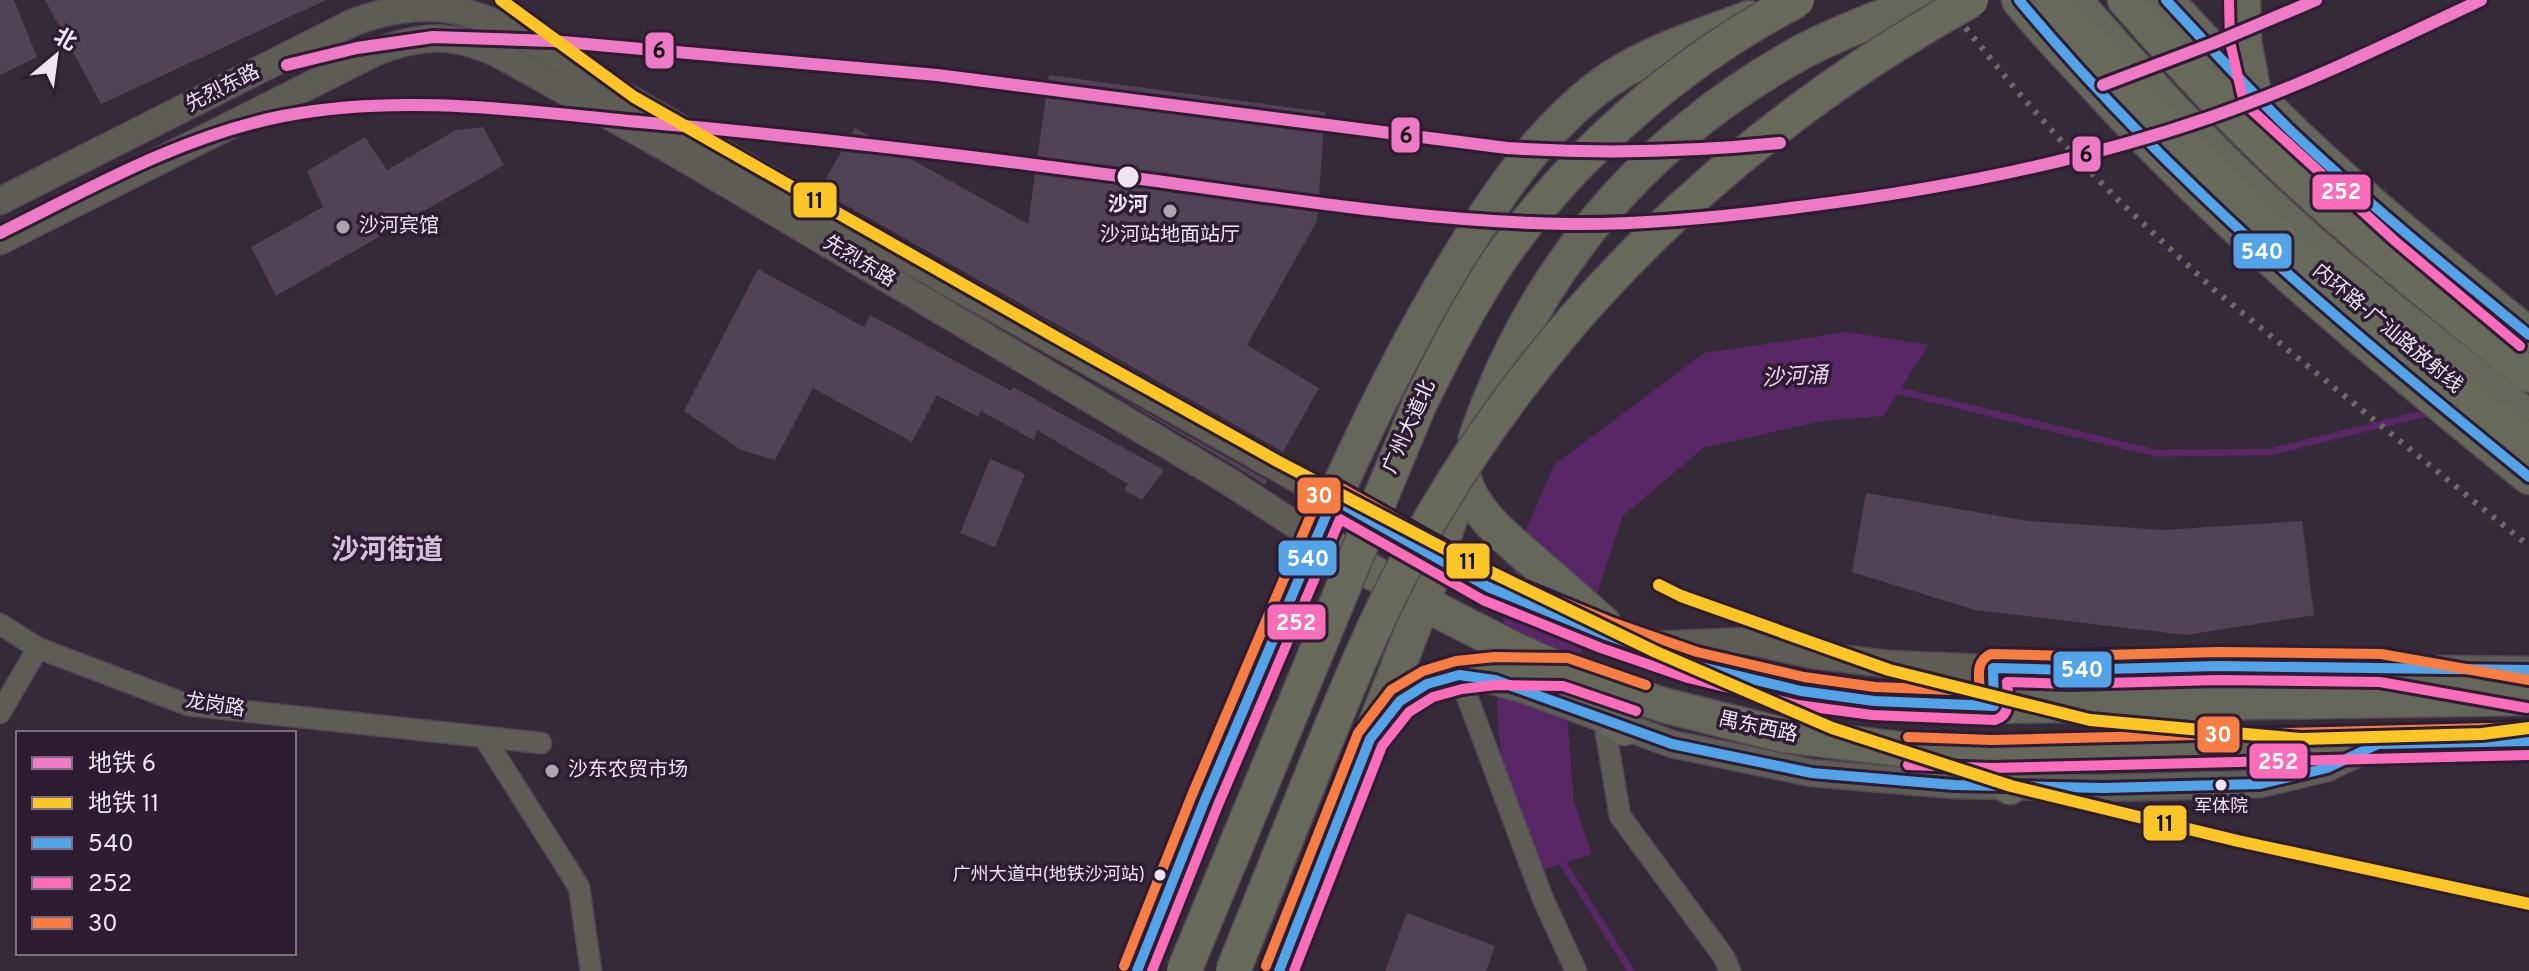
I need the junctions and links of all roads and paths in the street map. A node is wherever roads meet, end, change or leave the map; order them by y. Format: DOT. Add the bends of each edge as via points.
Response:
graph roads {
  1 [pos="1797,0"];
  2 [pos="1925,0"];
  3 [pos="1971,0"];
  4 [pos="2019,0"];
  5 [pos="2052,0"];
  6 [pos="2074,0"];
  7 [pos="2093,0"];
  8 [pos="2125,0"];
  9 [pos="2166,0"];
  10 [pos="2243,0"];
  11 [pos="392,5"];
  12 [pos="2254,94"];
  13 [pos="0,201"];
  14 [pos="780,201"];
  15 [pos="0,241"];
  16 [pos="2529,335"];
  17 [pos="2507,378"];
  18 [pos="2529,395"];
  19 [pos="2529,418"];
  20 [pos="2529,445"];
  21 [pos="1463,476"];
  22 [pos="2529,477"];
  23 [pos="1333,499"];
  24 [pos="1316,538"];
  25 [pos="1437,559"];
  26 [pos="1423,603"];
  27 [pos="1571,610"];
  28 [pos="0,624"];
  29 [pos="1631,644"];
  30 [pos="38,648"];
  31 [pos="1993,668"];
  32 [pos="2529,672"];
  33 [pos="1459,675"];
  34 [pos="1553,678"];
  35 [pos="2380,683"];
  36 [pos="2473,684"];
  37 [pos="2529,696"];
  38 [pos="2283,700"];
  39 [pos="2231,701"];
  40 [pos="1994,706"];
  41 [pos="0,713"];
  42 [pos="1614,724"];
  43 [pos="484,737"];
  44 [pos="1370,739"];
  45 [pos="2529,741"];
  46 [pos="541,743"];
  47 [pos="2378,744"];
  48 [pos="2287,746"];
  49 [pos="2233,748"];
  50 [pos="2009,753"];
  51 [pos="2010,787"];
  52 [pos="591,971"];
  53 [pos="1137,971"];
  54 [pos="1184,971"];
  55 [pos="1233,971"];
  56 [pos="1279,971"];
  57 [pos="1576,971"];
  58 [pos="1730,971"];
  1 -- 23 [label="main road, 广州大道北" via="1629,68 1598,87 1554,127 1503,189 1434,299"];
  1 -- 54 [label="highway, 广州大道北, bridge" via="1722,45 1618,127 1549,197 1498,262 1413,418"];
  2 -- 21 [label="main road" via="1823,42 1754,82 1691,126 1613,198 1527,325 1492,396"];
  3 -- 55 [label="highway, bridge" via="1808,103 1695,194 1587,303 1516,391 1449,488 1386,603"];
  4 -- 22 [label="main road" via="2120,113 2228,221 2343,325"];
  5 -- 20 [label="highway, 内环路-广汕路放射线" via="2133,92 2273,233"];
  6 -- 17 [label="main road" via="2190,129 2270,206 2339,266"];
  7 -- 17 [label="main road" via="2263,176"];
  8 -- 17 [label="highway" via="2203,87"];
  9 -- 12 [label="main road"];
  10 -- 12 [label="main road"];
  11 -- 13 [label="street, 先烈东路"];
  11 -- 14 [label="street, 先烈东路" via="453,8 499,24"];
  12 -- 16 [label="main road" via="2404,231"];
  14 -- 15 [label="street, 先烈东路" via="672,151 480,45 429,38 376,52"];
  14 -- 23 [label="street, 先烈东路"];
  14 -- 24 [label="street, 先烈东路"];
  17 -- 18 [label="main road"];
  17 -- 19 [label="main road"];
  21 -- 25 [label="main road"];
  21 -- 27 [label="main road" via="1478,508"];
  23 -- 24 [label="main road, 广州大道北"];
  23 -- 25 [label="main road"];
  24 -- 26 [label="main road, 禺东西路"];
  24 -- 53 [label="main road, 广州大道北"];
  25 -- 26 [label="main road"];
  25 -- 27 [label="main road" via="1488,587"];
  26 -- 34 [label="main road, 禺东西路"];
  26 -- 44 [label="main road"];
  27 -- 29 [label="main road"];
  27 -- 34 [label="main road" via="1574,630 1565,639"];
  28 -- 30 [label="street, 龙岗路"];
  29 -- 31 [label="street" via="1749,641 1888,664"];
  29 -- 40 [label="main road" via="1801,691 1874,701"];
  30 -- 41 [label="street"];
  30 -- 43 [label="street, 龙岗路" via="188,705"];
  31 -- 35 [label="street" via="2218,666"];
  31 -- 40 [label="main road"];
  32 -- 35 [label="street"];
  32 -- 36 [label="main road"];
  33 -- 34 [label="main road"];
  33 -- 44 [label="main road" via="1427,684 1400,701"];
  33 -- 57 [label="street" via="1543,899"];
  34 -- 42 [label="main road"];
  34 -- 50 [label="main road, 禺东西路" via="1783,735 1927,753"];
  35 -- 36 [label="main road"];
  35 -- 37 [label="main road"];
  35 -- 38 [label="main road"];
  36 -- 37 [label="main road"];
  38 -- 39 [label="main road"];
  38 -- 48 [label="main road"];
  39 -- 40 [label="main road"];
  39 -- 49 [label="main road"];
  42 -- 51 [label="street" via="1672,744 1812,773"];
  42 -- 58 [label="street" via="1620,816"];
  43 -- 46 [label="street, 龙岗路"];
  43 -- 52 [label="street" via="579,887"];
  44 -- 56 [label="main road"];
  45 -- 47 [label="main road, 禺东西路"];
  47 -- 48 [label="main road, 禺东西路"];
  47 -- 51 [label="street" via="2327,768 2260,784"];
  48 -- 49 [label="main road, 禺东西路"];
  49 -- 50 [label="main road, 禺东西路"];
  50 -- 51 [label="main road"];
}
